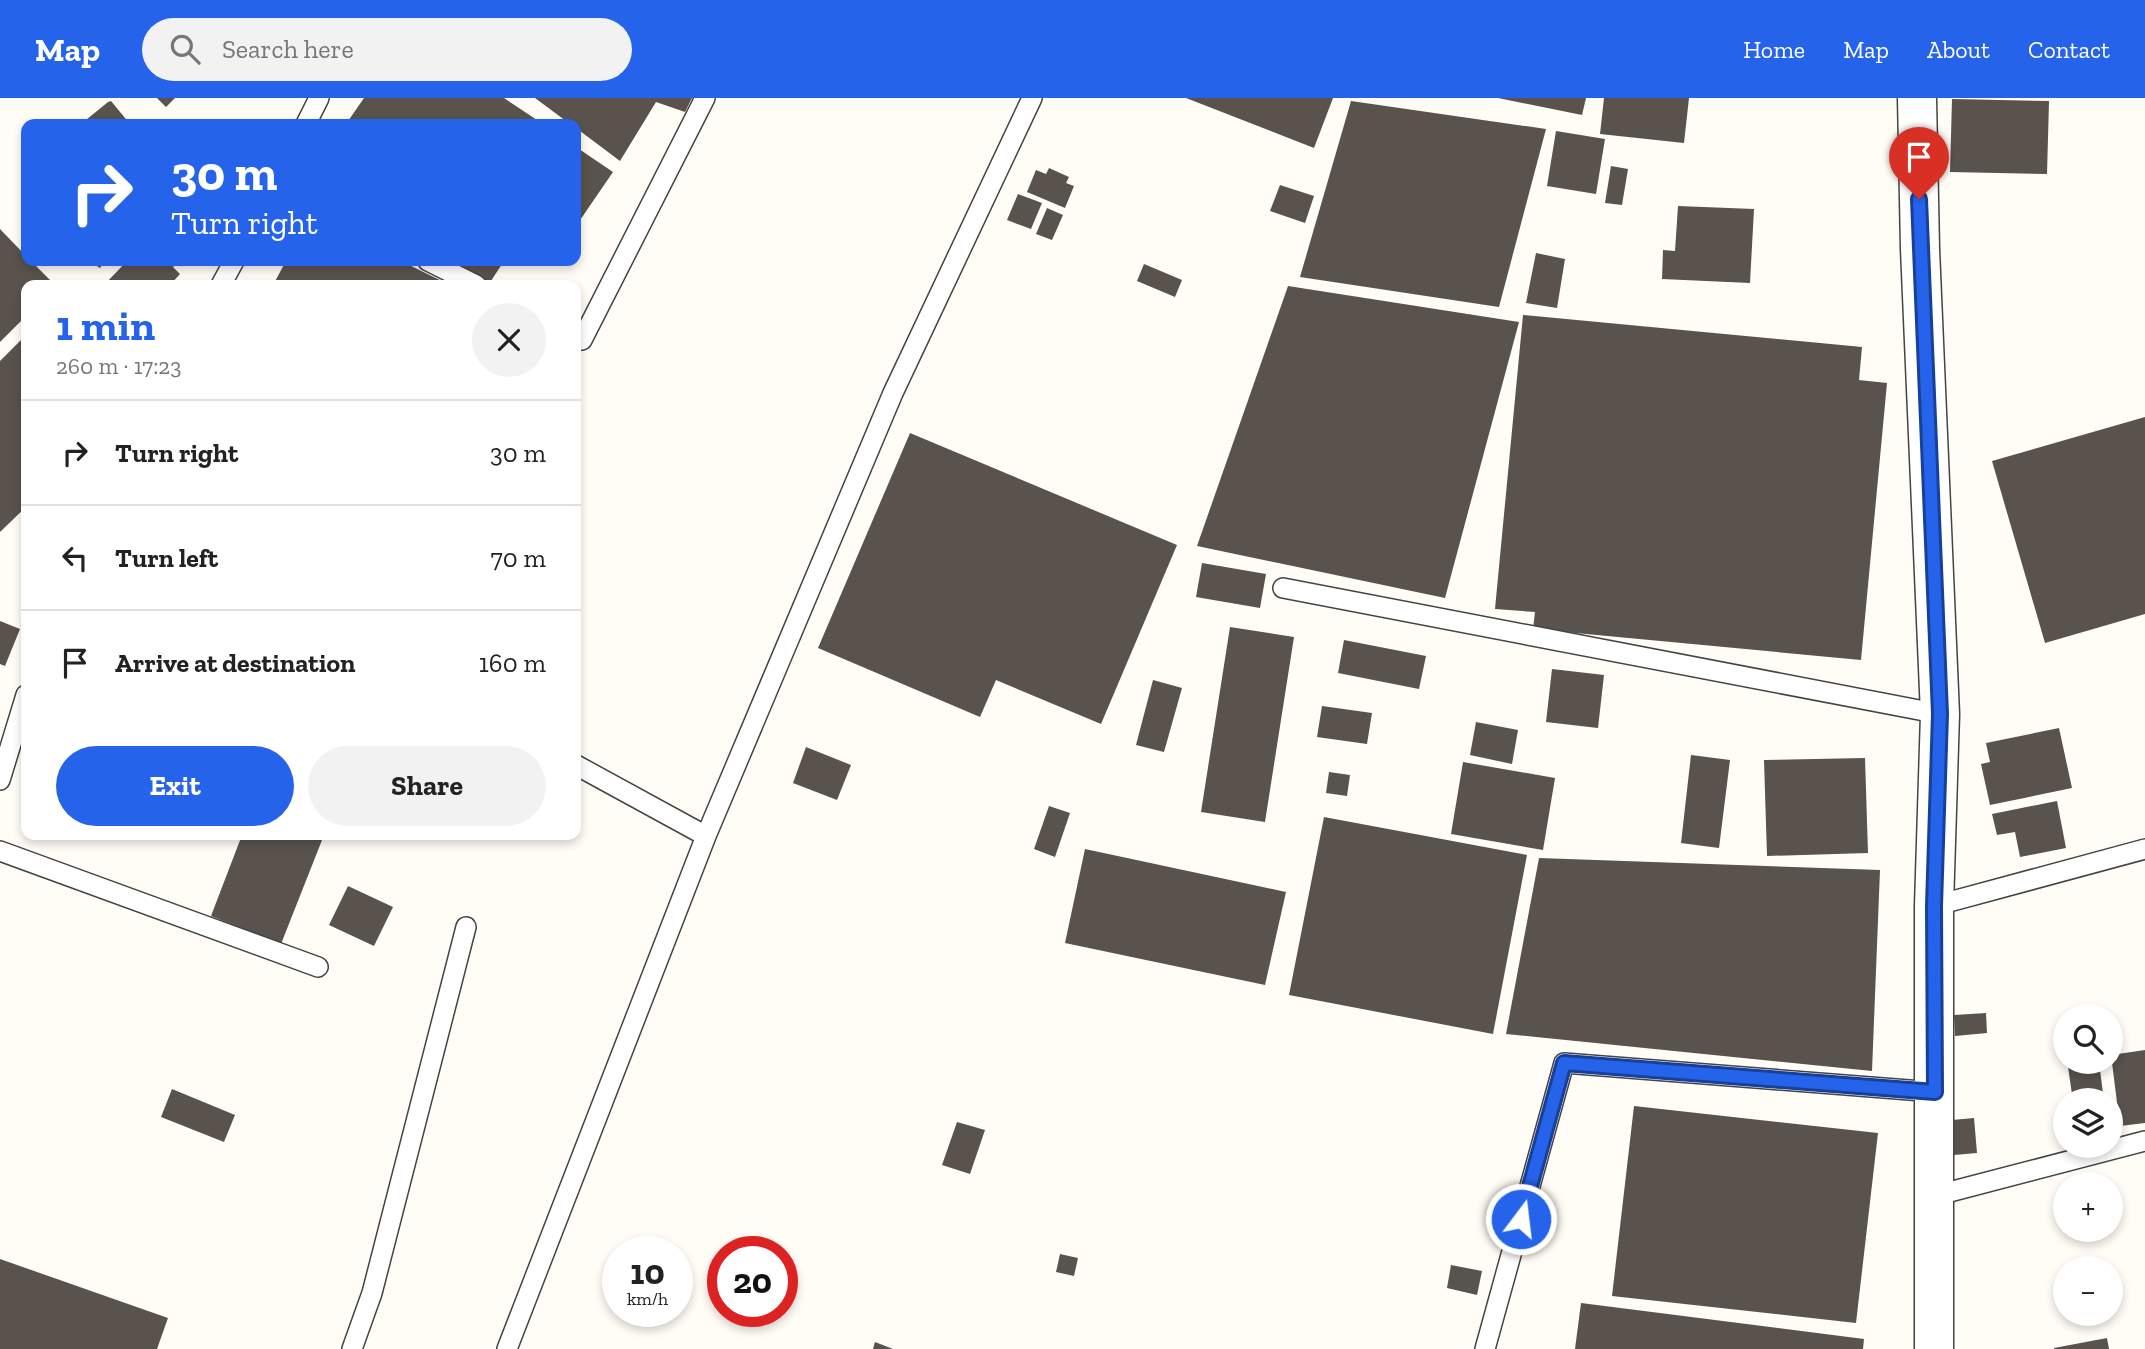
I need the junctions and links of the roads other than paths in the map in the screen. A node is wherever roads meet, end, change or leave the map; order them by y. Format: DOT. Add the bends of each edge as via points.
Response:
graph roads {
  1 [pos="319,98"];
  2 [pos="705,98"];
  3 [pos="1032,98"];
  4 [pos="1917,98"];
  5 [pos="308,119"];
  6 [pos="438,266"];
  7 [pos="466,280"];
  8 [pos="581,337"];
  9 [pos="1283,587"];
  10 [pos="21,711"];
  11 [pos="1940,714"];
  12 [pos="581,768"];
  13 [pos="0,780"];
  14 [pos="706,836"];
  15 [pos="2145,849"];
  16 [pos="0,851"];
  17 [pos="1934,906"];
  18 [pos="466,927"];
  19 [pos="318,967"];
  20 [pos="1935,1092"];
  21 [pos="2145,1141"];
  22 [pos="1934,1196"];
  23 [pos="352,1349"];
  24 [pos="507,1349"];
  25 [pos="1485,1349"];
  26 [pos="1934,1349"];
  1 -- 5 [label="lane"];
  2 -- 8 [label="lane"];
  3 -- 14 [label="lane" via="893,393"];
  4 -- 11 [label="street"];
  6 -- 7 [label="lane"];
  9 -- 11 [label="lane"];
  10 -- 13 [label="lane"];
  11 -- 17 [label="street"];
  12 -- 14 [label="lane"];
  14 -- 24 [label="lane"];
  15 -- 17 [label="lane"];
  16 -- 19 [label="lane"];
  17 -- 20 [label="street"];
  18 -- 23 [label="lane" via="372,1293"];
  20 -- 22 [label="street"];
  20 -- 25 [label="lane" via="1564,1063"];
  21 -- 22 [label="lane"];
  22 -- 26 [label="street"];
}
